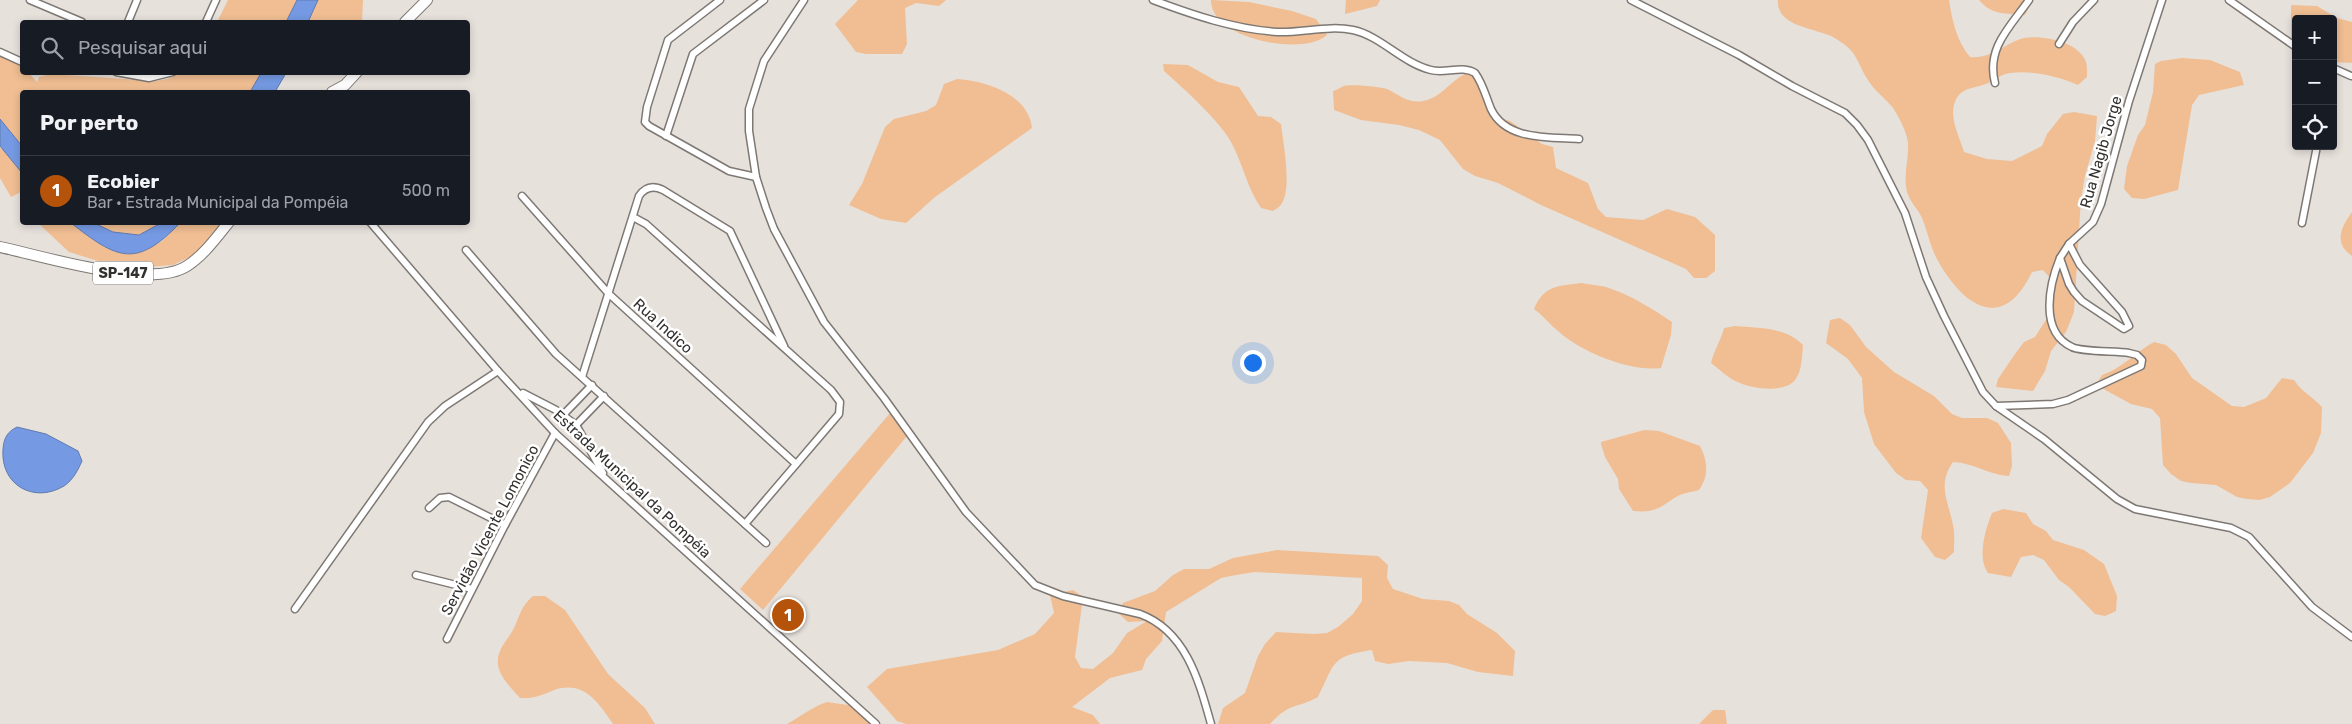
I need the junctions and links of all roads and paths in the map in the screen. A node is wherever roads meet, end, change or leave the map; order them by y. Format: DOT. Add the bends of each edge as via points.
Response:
graph roads {
  1 [pos="30,0"];
  2 [pos="137,0"];
  3 [pos="216,0"];
  4 [pos="427,0"];
  5 [pos="720,0"];
  6 [pos="764,0"];
  7 [pos="804,0"];
  8 [pos="1152,0"];
  9 [pos="1631,0"];
  10 [pos="2029,0"];
  11 [pos="2094,0"];
  12 [pos="2162,0"];
  13 [pos="2229,0"];
  14 [pos="77,20"];
  15 [pos="129,20"];
  16 [pos="207,20"];
  17 [pos="407,20"];
  18 [pos="2059,44"];
  19 [pos="2292,44"];
  20 [pos="0,52"];
  21 [pos="20,61"];
  22 [pos="2337,70"];
  23 [pos="133,75"];
  24 [pos="162,75"];
  25 [pos="355,75"];
  26 [pos="2351,76"];
  27 [pos="1994,83"];
  28 [pos="344,89"];
  29 [pos="666,136"];
  30 [pos="1579,139"];
  31 [pos="2316,150"];
  32 [pos="756,177"];
  33 [pos="522,196"];
  34 [pos="633,217"];
  35 [pos="2302,223"];
  36 [pos="227,225"];
  37 [pos="373,225"];
  38 [pos="2069,244"];
  39 [pos="0,246"];
  40 [pos="466,250"];
  41 [pos="2060,258"];
  42 [pos="609,294"];
  43 [pos="786,350"];
  44 [pos="498,371"];
  45 [pos="582,377"];
  46 [pos="592,385"];
  47 [pos="518,391"];
  48 [pos="604,396"];
  49 [pos="1996,406"];
  50 [pos="563,415"];
  51 [pos="576,425"];
  52 [pos="555,433"];
  53 [pos="796,464"];
  54 [pos="606,479"];
  55 [pos="429,508"];
  56 [pos="745,524"];
  57 [pos="505,525"];
  58 [pos="766,543"];
  59 [pos="416,575"];
  60 [pos="472,589"];
  61 [pos="295,609"];
  62 [pos="2352,637"];
  63 [pos="447,639"];
  64 [pos="876,724"];
  65 [pos="1211,724"];
  1 -- 14 [label="street"];
  2 -- 15 [label="street"];
  3 -- 16 [label="street"];
  4 -- 17 [label="main road"];
  5 -- 29 [label="street" via="668,40 647,106 646,124"];
  6 -- 29 [label="street" via="693,54"];
  7 -- 32 [label="street" via="764,60 750,104 749,132"];
  8 -- 30 [label="street" via="1213,21 1277,32 1344,29 1361,32 1431,70 1475,73 1492,110 1505,125 1516,131"];
  9 -- 49 [label="street" via="1845,113 1857,125 1905,213 1926,276 1944,316 1983,392"];
  10 -- 27 [label="street" via="1999,40 1992,58"];
  11 -- 18 [label="street"];
  12 -- 38 [label="street, Rua Nagib Jorge" via="2100,204 2093,222"];
  13 -- 19 [label="street"];
  20 -- 21 [label="street"];
  22 -- 26 [label="street"];
  23 -- 24 [label="street" via="150,78"];
  25 -- 28 [label="main road"];
  29 -- 32 [label="street" via="729,171"];
  31 -- 35 [label="street"];
  32 -- 65 [label="street" via="774,228 824,322 884,398 966,512 1035,585 1063,596 1140,614 1163,626 1188,656"];
  33 -- 42 [label="street, Rua Indico"];
  34 -- 42 [label="street"];
  34 -- 43 [label="street" via="646,224"];
  34 -- 43 [label="street" via="642,191 658,187 725,226 734,238"];
  36 -- 39 [label="main road, SP-147" via="185,267 156,275 109,271"];
  37 -- 44 [label="street, Estrada Municipal da Pompéia"];
  38 -- 41 [label="street, Rua Nagib Jorge"];
  38 -- 41 [label="street" via="2080,265 2129,322 2127,328 2082,301 2068,284"];
  40 -- 45 [label="street" via="539,337"];
  41 -- 49 [label="street" via="2050,308 2049,321 2054,331 2073,348 2138,355 2142,360 2141,366 2068,400 2053,404"];
  42 -- 45 [label="street"];
  42 -- 53 [label="street, Rua Indico"];
  43 -- 53 [label="street" via="840,402 839,414"];
  44 -- 47 [label="street, Estrada Municipal da Pompéia"];
  44 -- 61 [label="street" via="445,406 428,422"];
  45 -- 46 [label="street"];
  46 -- 48 [label="street"];
  46 -- 50 [label="street"];
  47 -- 50 [label="street"];
  47 -- 52 [label="street, Estrada Municipal da Pompéia"];
  48 -- 51 [label="street"];
  48 -- 56 [label="street"];
  49 -- 62 [label="street" via="2044,439 2117,499 2135,509 2231,528 2249,537 2312,607"];
  50 -- 51 [label="street"];
  51 -- 54 [label="street"];
  52 -- 54 [label="street, Estrada Municipal da Pompéia"];
  52 -- 57 [label="street, Servidão Vicente Lomonico"];
  53 -- 56 [label="street"];
  54 -- 64 [label="street, Estrada Municipal da Pompéia"];
  55 -- 57 [label="street" via="440,498 449,497"];
  56 -- 58 [label="street"];
  57 -- 60 [label="street, Servidão Vicente Lomonico"];
  59 -- 60 [label="street"];
  60 -- 63 [label="street, Servidão Vicente Lomonico"];
}
